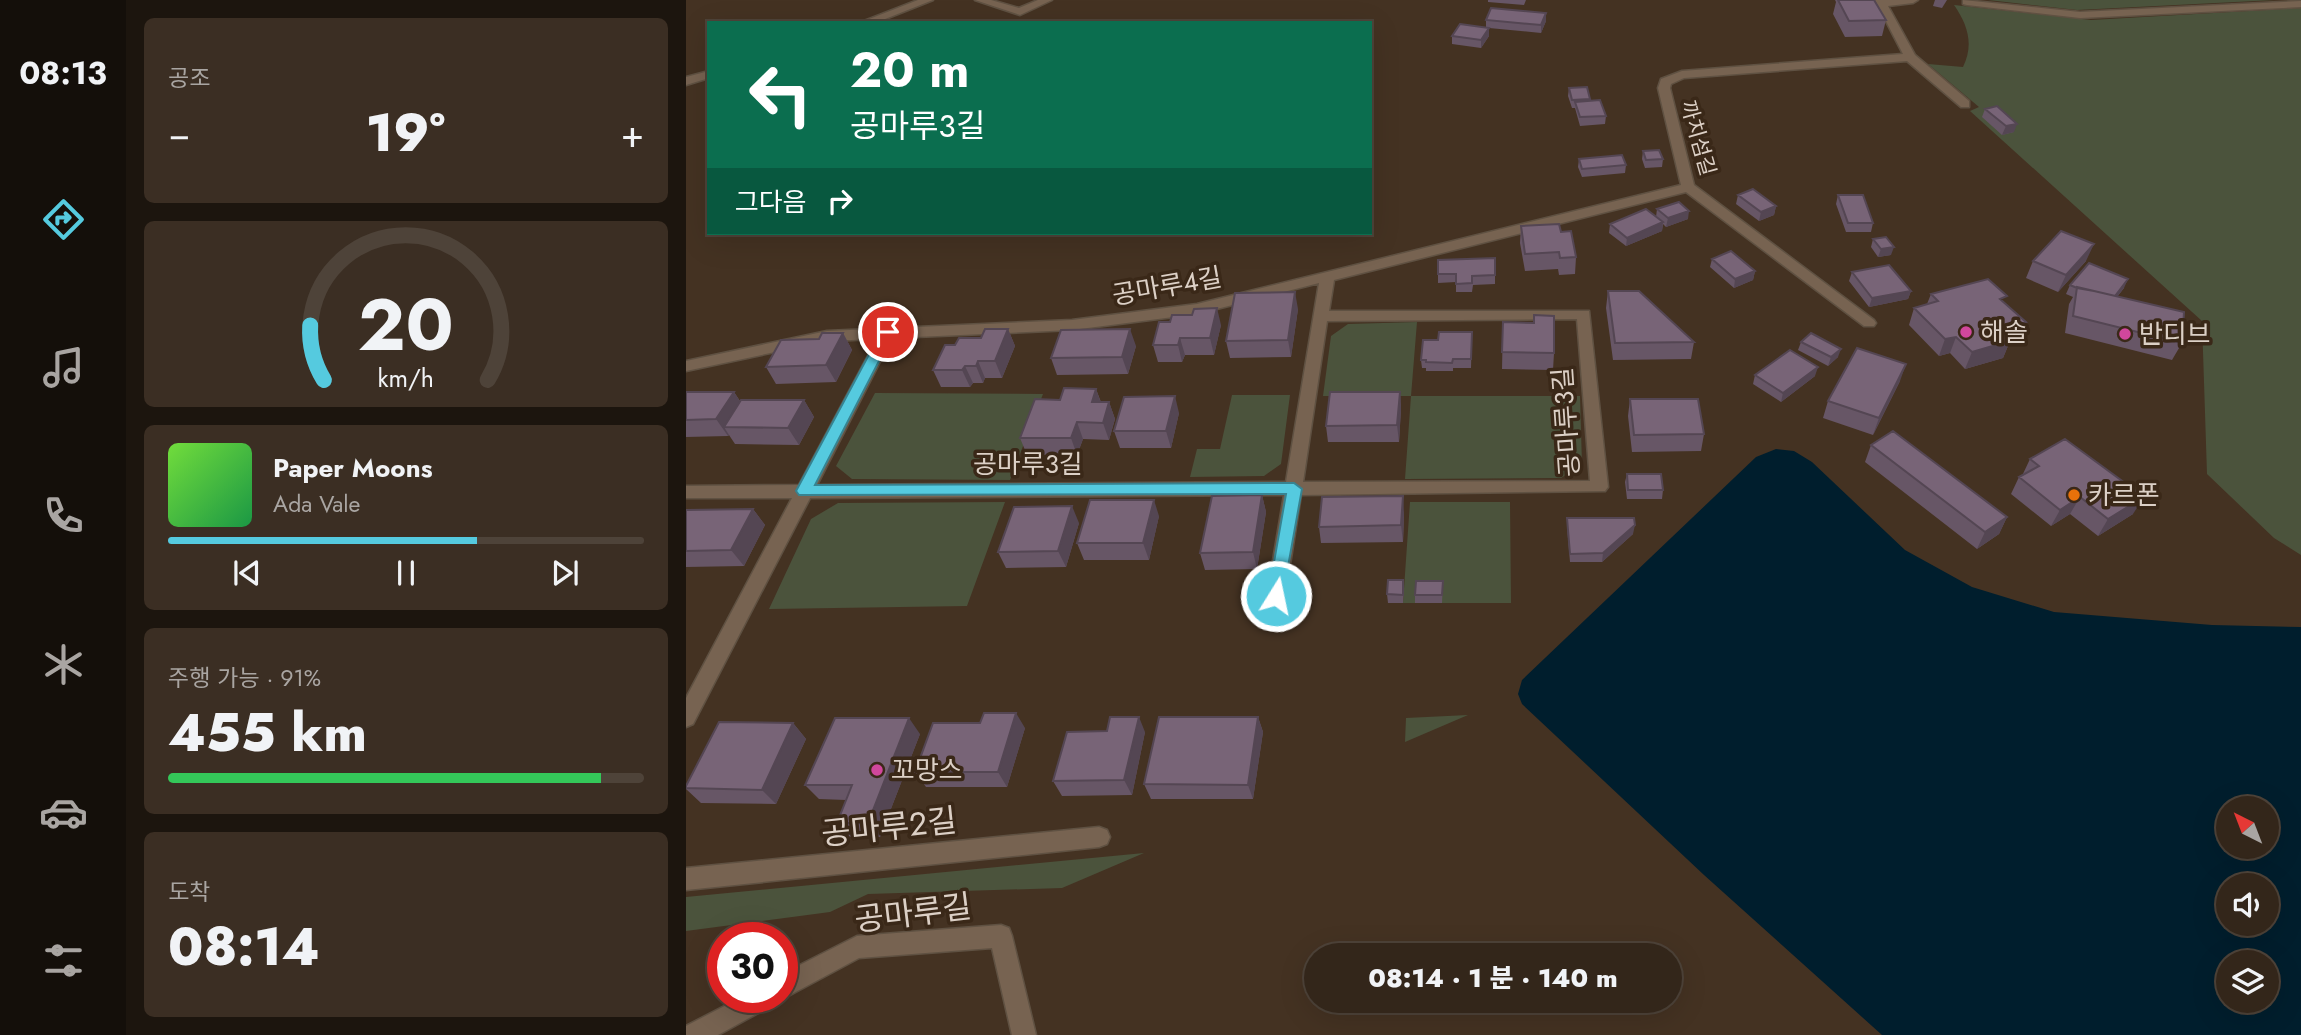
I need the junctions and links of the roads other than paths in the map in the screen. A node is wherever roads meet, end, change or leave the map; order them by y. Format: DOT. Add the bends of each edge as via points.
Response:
graph roads {
  1 [pos="929,0"];
  2 [pos="980,0"];
  3 [pos="1047,0"];
  4 [pos="1913,0"];
  5 [pos="1968,0"];
  6 [pos="1881,2"];
  7 [pos="2301,4"];
  8 [pos="870,21"];
  9 [pos="1910,57"];
  10 [pos="707,75"];
  11 [pos="686,81"];
  12 [pos="1965,104"];
  13 [pos="1688,187"];
  14 [pos="1327,277"];
  15 [pos="1321,316"];
  16 [pos="1869,323"];
  17 [pos="888,332"];
  18 [pos="686,366"];
  19 [pos="1294,489"];
  20 [pos="804,491"];
  21 [pos="686,492"];
  22 [pos="1276,596"];
  23 [pos="686,718"];
  24 [pos="1099,837"];
  25 [pos="686,879"];
  26 [pos="798,978"];
  27 [pos="735,1013"];
  28 [pos="693,1035"];
  29 [pos="1024,1035"];
  1 -- 8 [label="street"];
  2 -- 3 [label="street" via="1020,12"];
  4 -- 6 [label="street"];
  5 -- 7 [label="street" via="2080,15"];
  6 -- 9 [label="street"];
  9 -- 12 [label="street"];
  9 -- 13 [label="street, 까치섬길" via="1672,77 1664,88"];
  10 -- 11 [label="street"];
  13 -- 14 [label="street, 공마루4길"];
  13 -- 16 [label="street, 까치섬길"];
  14 -- 15 [label="street"];
  14 -- 17 [label="street, 공마루4길" via="1140,318"];
  15 -- 19 [label="street"];
  15 -- 19 [label="street, 공마루3길" via="1584,314 1599,487"];
  17 -- 18 [label="street, 공마루4길" via="827,336"];
  17 -- 20 [label="street"];
  19 -- 20 [label="street, 공마루3길"];
  19 -- 22 [label="street"];
  20 -- 21 [label="street, 공마루3길"];
  20 -- 23 [label="street"];
  24 -- 25 [label="street, 공마루2길"];
  26 -- 29 [label="street, 공마루길" via="857,947 1001,936"];
  27 -- 28 [label="street"];
}
